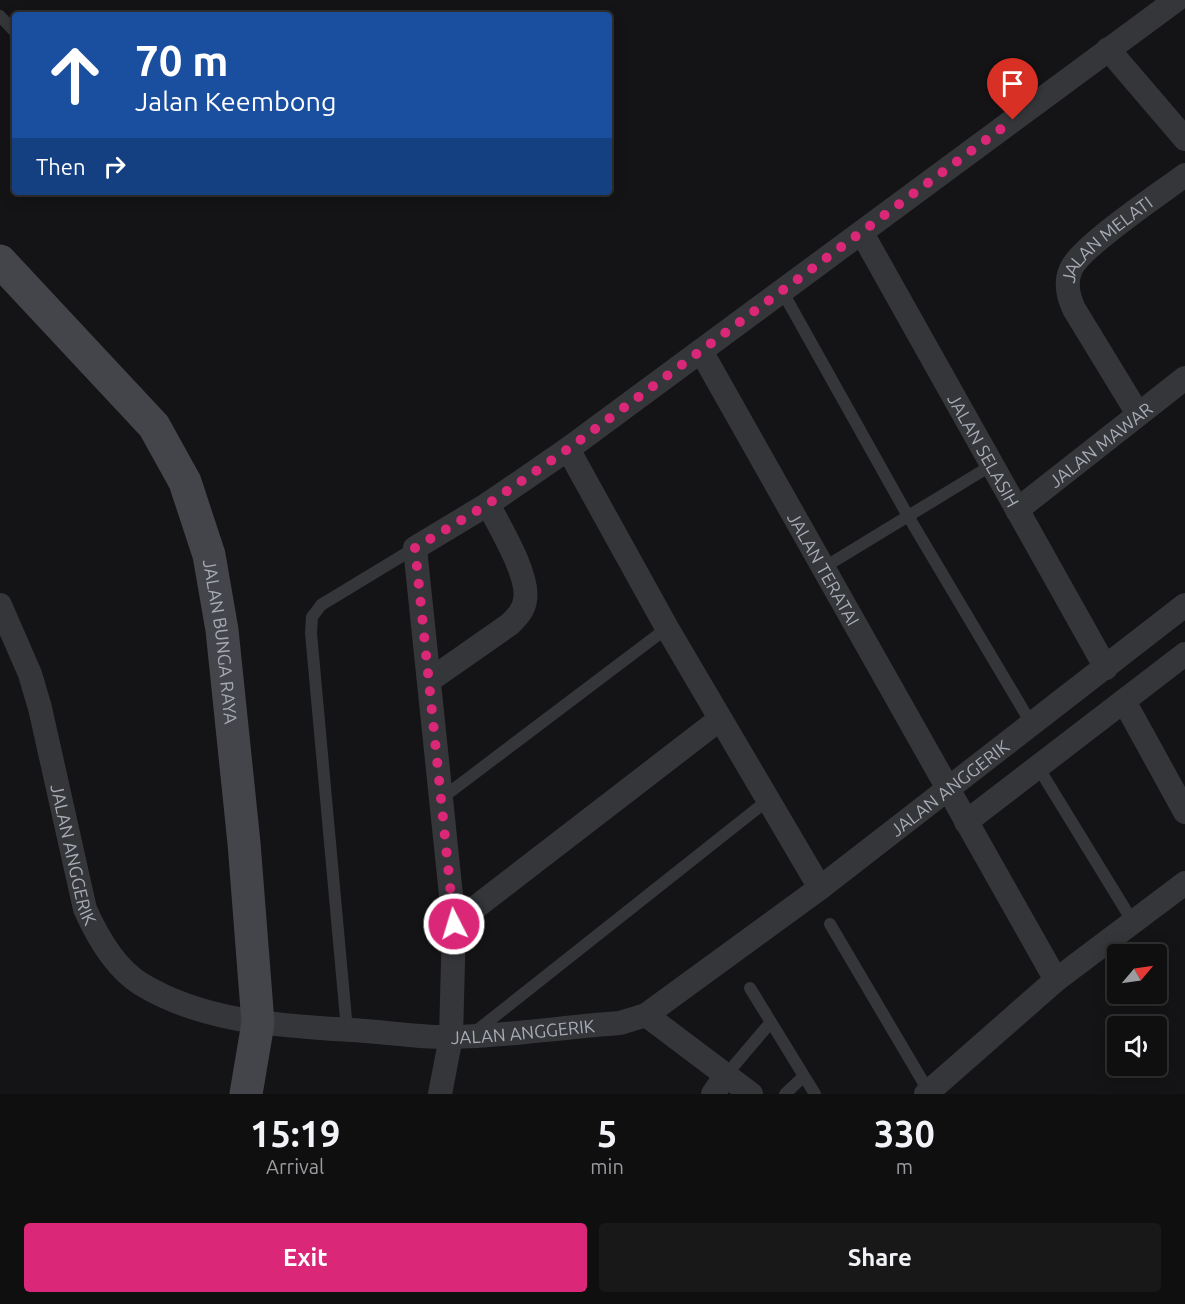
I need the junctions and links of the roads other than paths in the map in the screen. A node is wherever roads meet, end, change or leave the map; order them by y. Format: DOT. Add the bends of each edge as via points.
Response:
graph roads {
  1 [pos="1176,0"];
  2 [pos="0,15"];
  3 [pos="12,29"];
  4 [pos="1108,49"];
  5 [pos="1185,139"];
  6 [pos="1185,175"];
  7 [pos="862,232"];
  8 [pos="0,261"];
  9 [pos="781,289"];
  10 [pos="701,351"];
  11 [pos="1185,378"];
  12 [pos="1138,414"];
  13 [pos="568,449"];
  14 [pos="992,465"];
  15 [pos="488,504"];
  16 [pos="1017,510"];
  17 [pos="908,516"];
  18 [pos="415,548"];
  19 [pos="824,568"];
  20 [pos="0,604"];
  21 [pos="1185,605"];
  22 [pos="667,628"];
  23 [pos="10,652"];
  24 [pos="1185,654"];
  25 [pos="1106,668"];
  26 [pos="430,680"];
  27 [pos="1124,700"];
  28 [pos="720,719"];
  29 [pos="1031,723"];
  30 [pos="1038,767"];
  31 [pos="946,789"];
  32 [pos="442,798"];
  33 [pos="768,800"];
  34 [pos="1185,812"];
  35 [pos="966,822"];
  36 [pos="1185,883"];
  37 [pos="820,888"];
  38 [pos="1133,922"];
  39 [pos="454,924"];
  40 [pos="830,924"];
  41 [pos="1056,980"];
  42 [pos="750,988"];
  43 [pos="646,1015"];
  44 [pos="771,1022"];
  45 [pos="258,1023"];
  46 [pos="347,1030"];
  47 [pos="461,1036"];
  48 [pos="804,1076"];
  49 [pos="720,1085"];
  50 [pos="928,1093"];
  51 [pos="246,1094"];
  52 [pos="440,1094"];
  53 [pos="752,1094"];
  54 [pos="785,1094"];
  55 [pos="815,1094"];
  1 -- 4 [label="street"];
  2 -- 3 [label="lane"];
  4 -- 5 [label="street"];
  4 -- 7 [label="street"];
  6 -- 12 [label="street, JALAN MELATI" via="1086,250 1070,271 1069,297 1074,309"];
  7 -- 9 [label="street"];
  7 -- 14 [label="street, JALAN SELASIH"];
  8 -- 45 [label="street, JALAN BUNGA RAYA" via="154,426 185,482 209,555 225,654"];
  9 -- 10 [label="street"];
  9 -- 17 [label="lane"];
  10 -- 13 [label="street"];
  10 -- 19 [label="street, JALAN TERATAI"];
  11 -- 12 [label="street, JALAN MAWAR"];
  12 -- 16 [label="street, JALAN MAWAR"];
  13 -- 15 [label="street"];
  13 -- 22 [label="street"];
  14 -- 16 [label="street, JALAN SELASIH"];
  14 -- 17 [label="lane"];
  15 -- 18 [label="street"];
  15 -- 26 [label="street" via="519,567 526,599 520,614 510,624"];
  16 -- 25 [label="street, JALAN SELASIH"];
  17 -- 19 [label="lane"];
  17 -- 29 [label="lane"];
  18 -- 26 [label="street"];
  18 -- 46 [label="lane" via="321,605 312,616"];
  19 -- 31 [label="street, JALAN TERATAI"];
  20 -- 23 [label="street, JALAN ANGGERIK"];
  21 -- 25 [label="street, JALAN ANGGERIK"];
  22 -- 28 [label="street"];
  22 -- 32 [label="lane"];
  23 -- 45 [label="street, JALAN ANGGERIK" via="40,708 85,909 94,931 140,984 189,1005"];
  24 -- 27 [label="street"];
  25 -- 29 [label="street, JALAN ANGGERIK"];
  26 -- 32 [label="street"];
  27 -- 30 [label="street"];
  27 -- 34 [label="street"];
  28 -- 33 [label="street"];
  28 -- 39 [label="street"];
  29 -- 31 [label="street, JALAN ANGGERIK"];
  30 -- 35 [label="street"];
  30 -- 38 [label="lane"];
  31 -- 35 [label="street, JALAN TERATAI"];
  31 -- 37 [label="street, JALAN ANGGERIK"];
  32 -- 39 [label="street"];
  33 -- 37 [label="street"];
  33 -- 47 [label="lane"];
  35 -- 41 [label="street, JALAN TERATAI"];
  36 -- 38 [label="street"];
  37 -- 43 [label="street, JALAN ANGGERIK"];
  38 -- 41 [label="street"];
  39 -- 47 [label="street"];
  40 -- 50 [label="lane"];
  41 -- 50 [label="street"];
  42 -- 44 [label="lane"];
  43 -- 47 [label="street, JALAN ANGGERIK" via="620,1023"];
  43 -- 49 [label="street"];
  44 -- 48 [label="lane"];
  44 -- 49 [label="lane"];
  45 -- 46 [label="street, JALAN ANGGERIK"];
  45 -- 51 [label="street, JALAN BUNGA RAYA"];
  46 -- 47 [label="street, JALAN ANGGERIK"];
  47 -- 52 [label="street"];
  48 -- 54 [label="lane"];
  48 -- 55 [label="lane"];
  49 -- 53 [label="street"];
}
